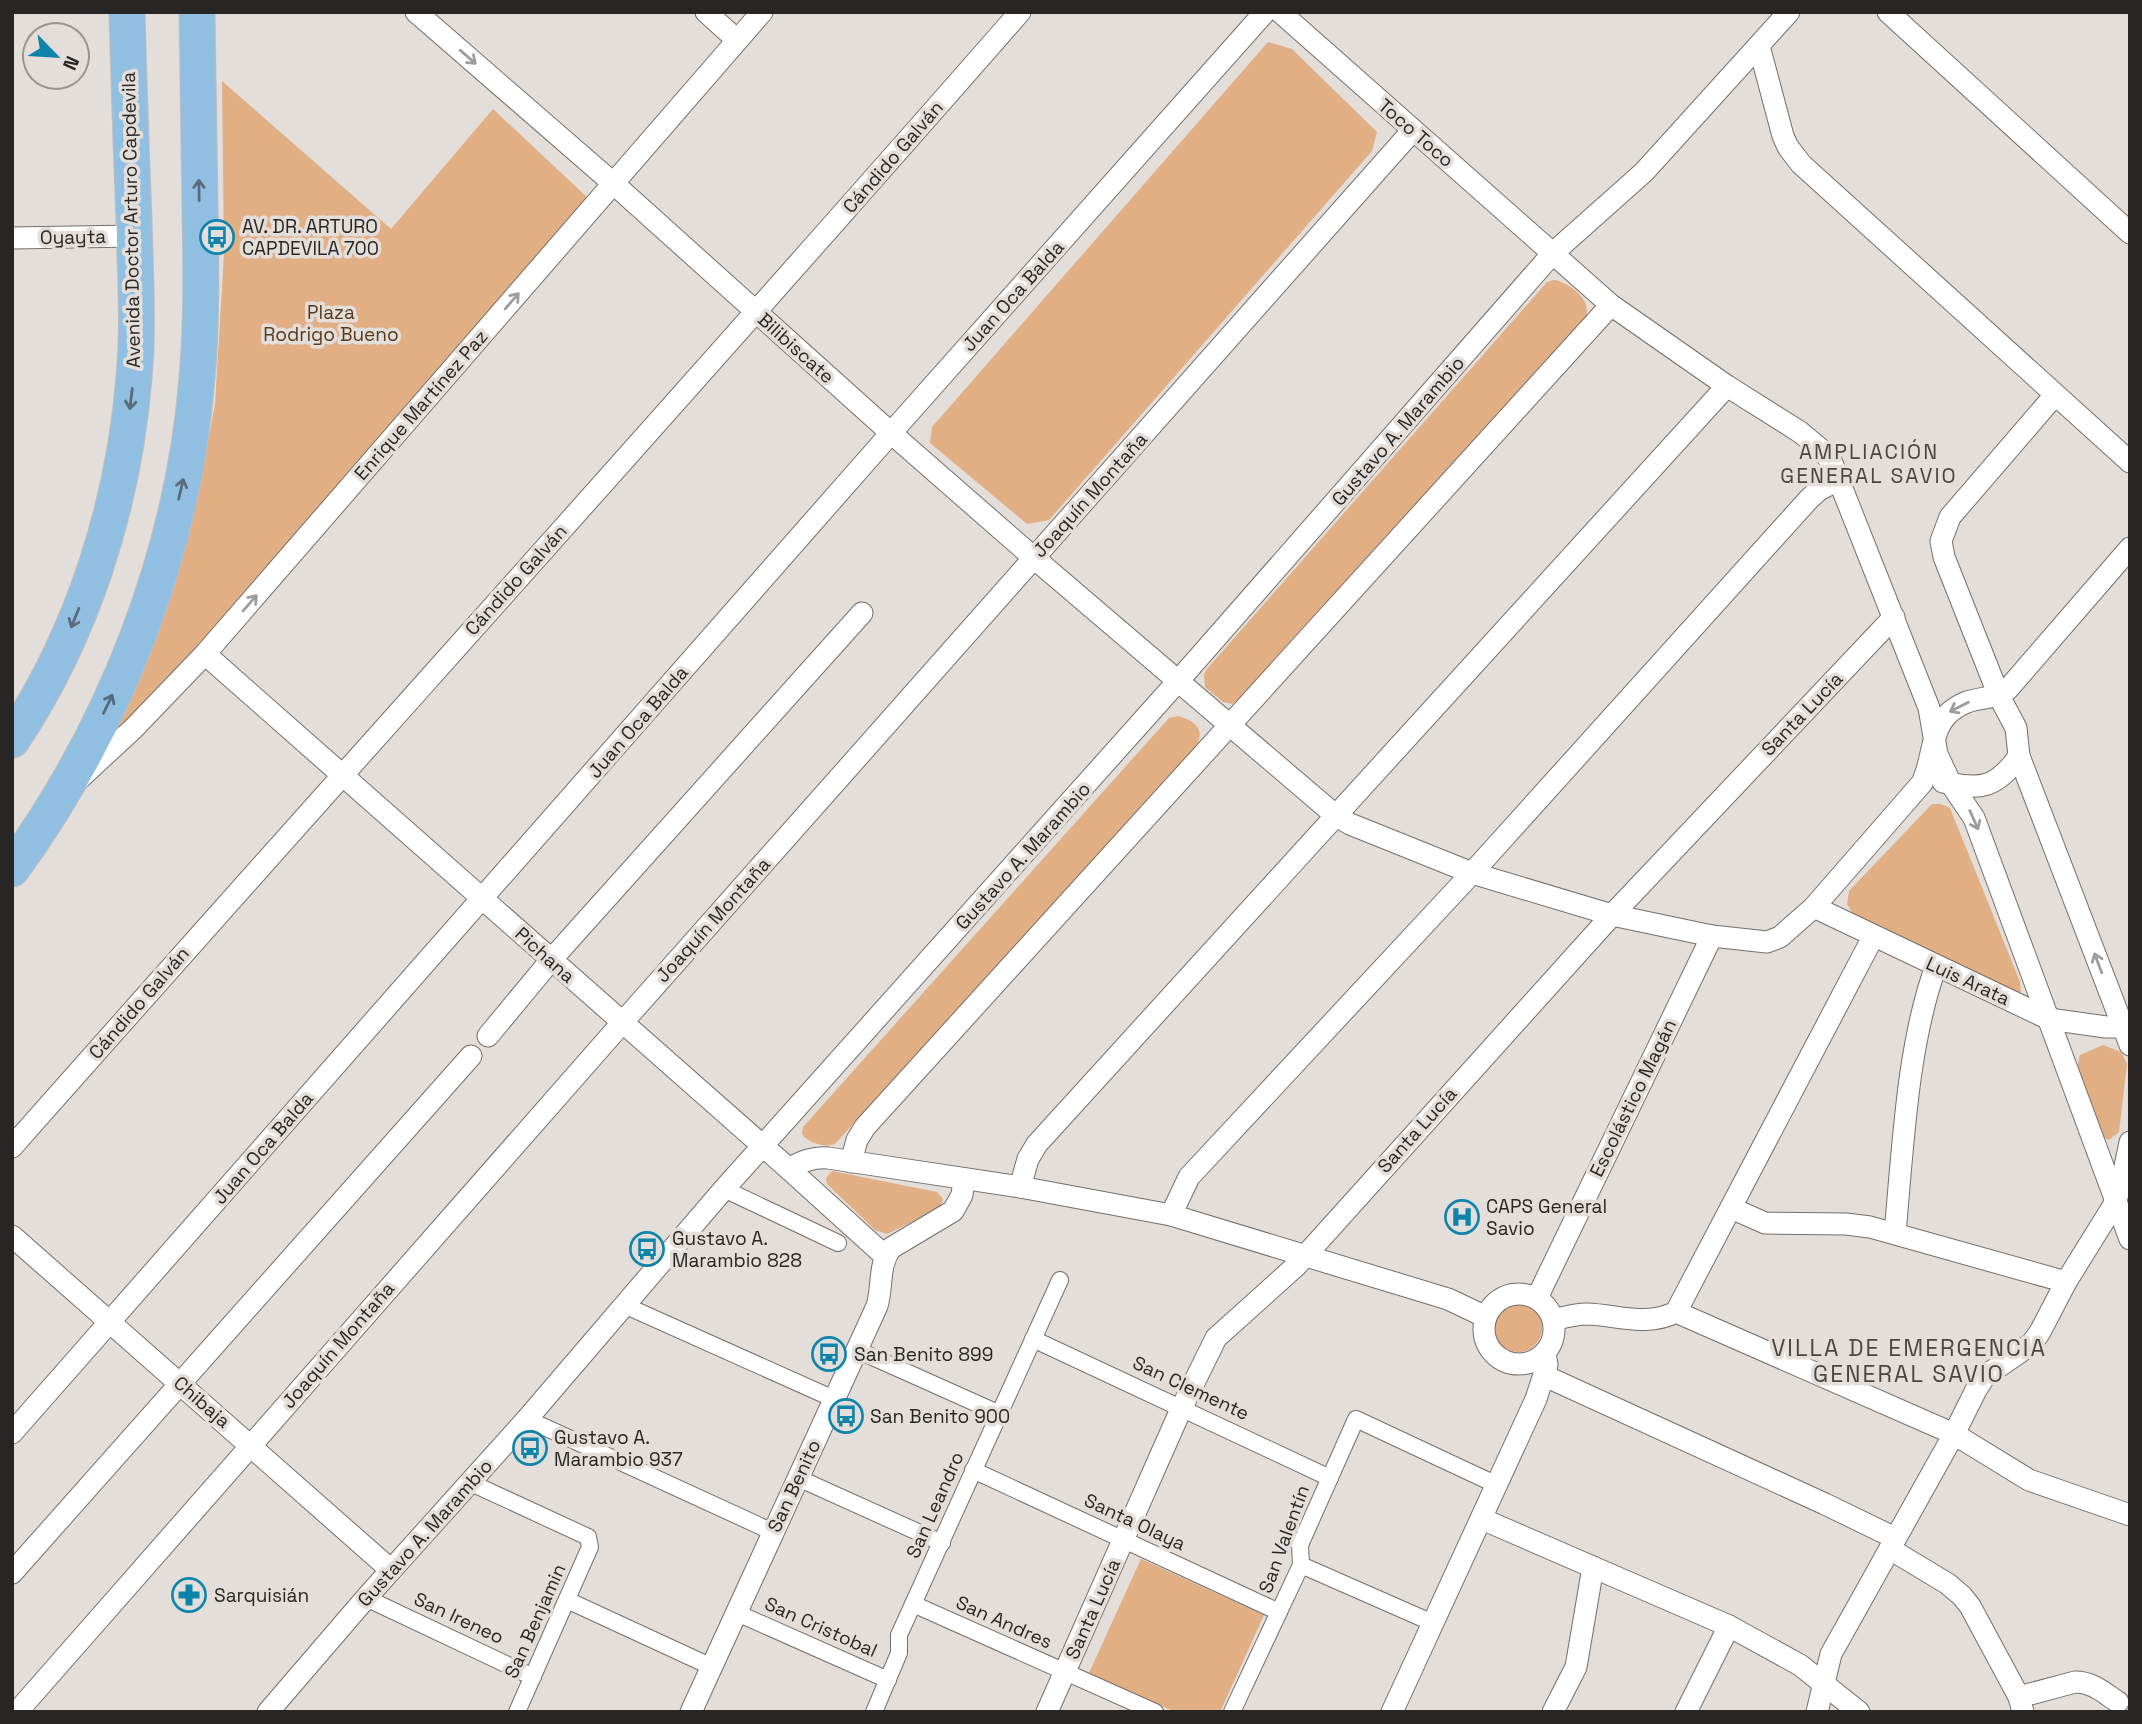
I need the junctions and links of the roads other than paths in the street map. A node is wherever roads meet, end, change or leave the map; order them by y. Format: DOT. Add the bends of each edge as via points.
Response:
graph roads {
  1 [pos="127,12"];
  2 [pos="197,12"];
  3 [pos="416,12"];
  4 [pos="706,12"];
  5 [pos="762,12"];
  6 [pos="1020,12"];
  7 [pos="1265,12"];
  8 [pos="1280,12"];
  9 [pos="1789,12"];
  10 [pos="1888,12"];
  11 [pos="737,40"];
  12 [pos="1759,46"];
  13 [pos="1413,130"];
  14 [pos="614,184"];
  15 [pos="2130,233"];
  16 [pos="134,236"];
  17 [pos="12,239"];
  18 [pos="1553,253"];
  19 [pos="1611,305"];
  20 [pos="757,313"];
  21 [pos="1727,386"];
  22 [pos="2055,395"];
  23 [pos="891,433"];
  24 [pos="2130,462"];
  25 [pos="1840,479"];
  26 [pos="2130,548"];
  27 [pos="1034,558"];
  28 [pos="862,613"];
  29 [pos="1894,617"];
  30 [pos="205,654"];
  31 [pos="1179,680"];
  32 [pos="1999,696"];
  33 [pos="1231,726"];
  34 [pos="1933,738"];
  35 [pos="12,740"];
  36 [pos="2019,756"];
  37 [pos="341,775"];
  38 [pos="1922,783"];
  39 [pos="67,784"];
  40 [pos="1951,784"];
  41 [pos="1335,815"];
  42 [pos="12,869"];
  43 [pos="1472,873"];
  44 [pos="482,899"];
  45 [pos="1814,907"];
  46 [pos="1612,915"];
  47 [pos="1712,936"];
  48 [pos="1873,937"];
  49 [pos="551,960"];
  50 [pos="1937,966"];
  51 [pos="2049,1019"];
  52 [pos="622,1023"];
  53 [pos="2127,1032"];
  54 [pos="488,1036"];
  55 [pos="471,1056"];
  56 [pos="2130,1142"];
  57 [pos="12,1147"];
  58 [pos="764,1147"];
  59 [pos="850,1163"];
  60 [pos="789,1168"];
  61 [pos="964,1179"];
  62 [pos="1020,1187"];
  63 [pos="724,1189"];
  64 [pos="2115,1203"];
  65 [pos="1731,1208"];
  66 [pos="1171,1215"];
  67 [pos="1895,1233"];
  68 [pos="12,1236"];
  69 [pos="2130,1238"];
  70 [pos="838,1243"];
  71 [pos="1306,1254"];
  72 [pos="885,1256"];
  73 [pos="1060,1280"];
  74 [pos="2066,1282"];
  75 [pos="1537,1298"];
  76 [pos="624,1305"];
  77 [pos="1676,1312"];
  78 [pos="1486,1317"];
  79 [pos="1553,1320"];
  80 [pos="110,1322"];
  81 [pos="1033,1339"];
  82 [pos="857,1350"];
  83 [pos="1545,1353"];
  84 [pos="1503,1360"];
  85 [pos="1545,1376"];
  86 [pos="181,1384"];
  87 [pos="834,1399"];
  88 [pos="1536,1399"];
  89 [pos="1182,1406"];
  90 [pos="1000,1414"];
  91 [pos="527,1419"];
  92 [pos="12,1433"];
  93 [pos="1954,1434"];
  94 [pos="251,1444"];
  95 [pos="973,1470"];
  96 [pos="798,1478"];
  97 [pos="1330,1478"];
  98 [pos="469,1482"];
  99 [pos="1497,1485"];
  100 [pos="2130,1514"];
  101 [pos="1482,1519"];
  102 [pos="773,1532"];
  103 [pos="1124,1540"];
  104 [pos="942,1543"];
  105 [pos="1892,1544"];
  106 [pos="1301,1565"];
  107 [pos="1593,1567"];
  108 [pos="391,1570"];
  109 [pos="12,1573"];
  110 [pos="366,1598"];
  111 [pos="567,1600"];
  112 [pos="913,1604"];
  113 [pos="1279,1612"];
  114 [pos="737,1613"];
  115 [pos="1433,1623"];
  116 [pos="1729,1626"];
  117 [pos="712,1667"];
  118 [pos="1065,1672"];
  119 [pos="533,1677"];
  120 [pos="888,1680"];
  121 [pos="1823,1682"];
  122 [pos="2118,1702"];
  123 [pos="2021,1705"];
  124 [pos="17,1712"];
  125 [pos="268,1712"];
  126 [pos="517,1712"];
  127 [pos="691,1712"];
  128 [pos="874,1712"];
  129 [pos="1047,1712"];
  130 [pos="1155,1712"];
  131 [pos="1232,1712"];
  132 [pos="1392,1712"];
  133 [pos="1553,1712"];
  134 [pos="1686,1712"];
  135 [pos="1816,1712"];
  136 [pos="1859,1712"];
  1 -- 16 [label="main road, Avenida Doctor Arturo Capdevila"];
  39 -- 2 [label="main road, one-way" via="125,670 168,541 186,466 201,306"];
  3 -- 14 [label="street, Bilibiscate, one-way"];
  4 -- 11 [label="street"];
  5 -- 11 [label="street, Enrique Martínez Paz"];
  6 -- 20 [label="street, Cándido Galván"];
  7 -- 23 [label="street, Juan Oca Balda"];
  8 -- 13 [label="street, Toco Toco"];
  9 -- 12 [label="street, Gustavo A. Marambio"];
  10 -- 15 [label="street"];
  11 -- 14 [label="street, Enrique Martínez Paz"];
  12 -- 18 [label="street, Gustavo A. Marambio" via="1644,173"];
  12 -- 22 [label="street" via="1783,136 1794,156"];
  13 -- 18 [label="street, Toco Toco"];
  13 -- 27 [label="street, Joaquín Montaña"];
  14 -- 20 [label="street, Bilibiscate"];
  30 -- 14 [label="street, Enrique Martínez Paz, one-way"];
  16 -- 17 [label="street, Oyayta"];
  16 -- 35 [label="main road, Avenida Doctor Arturo Capdevila, one-way" via="134,376 115,502 71,628"];
  18 -- 19 [label="street, Toco Toco"];
  18 -- 31 [label="street, Gustavo A. Marambio"];
  19 -- 21 [label="street, Toco Toco"];
  19 -- 33 [label="street"];
  20 -- 23 [label="street, Bilibiscate"];
  20 -- 37 [label="street, Cándido Galván"];
  21 -- 25 [label="street, Toco Toco" via="1825,452"];
  21 -- 41 [label="street"];
  22 -- 24 [label="street"];
  22 -- 32 [label="street" via="1950,517 1941,541"];
  23 -- 27 [label="street, Bilibiscate"];
  23 -- 44 [label="street, Juan Oca Balda"];
  25 -- 29 [label="street, Toco Toco"];
  25 -- 43 [label="street" via="1809,499"];
  26 -- 32 [label="street"];
  27 -- 31 [label="street, Bilibiscate"];
  27 -- 52 [label="street, Joaquín Montaña"];
  28 -- 49 [label="street"];
  29 -- 34 [label="street, Toco Toco" via="1929,708"];
  29 -- 46 [label="street, Santa Lucía"];
  30 -- 37 [label="street, Pichana"];
  30 -- 39 [label="street, Enrique Martínez Paz" via="93,766"];
  31 -- 33 [label="street, Bilibiscate"];
  31 -- 58 [label="street, Gustavo A. Marambio"];
  32 -- 34 [label="street, one-way" via="1959,705 1948,713"];
  32 -- 36 [label="street" via="2016,729"];
  33 -- 41 [label="street, Bilibiscate"];
  33 -- 59 [label="street" via="865,1127"];
  34 -- 38 [label="street"];
  34 -- 40 [label="street"];
  36 -- 40 [label="street" via="1991,783 1979,787"];
  53 -- 36 [label="street, one-way"];
  37 -- 44 [label="street, Pichana"];
  37 -- 57 [label="street, Cándido Galván"];
  38 -- 40 [label="street"];
  38 -- 45 [label="street, Bilibiscate"];
  39 -- 42 [label="main road"];
  40 -- 51 [label="street, one-way" via="1974,818"];
  41 -- 43 [label="street, Bilibiscate"];
  41 -- 62 [label="street" via="1037,1144"];
  43 -- 46 [label="street, Bilibiscate"];
  43 -- 66 [label="street" via="1189,1177"];
  44 -- 49 [label="street, Pichana"];
  44 -- 80 [label="street, Juan Oca Balda"];
  45 -- 47 [label="street, Bilibiscate" via="1780,937 1767,942"];
  45 -- 48 [label="street, Luis Arata"];
  46 -- 47 [label="street, Bilibiscate"];
  46 -- 71 [label="street, Santa Lucía"];
  47 -- 75 [label="street, Escolástico Magán"];
  48 -- 50 [label="street, Luis Arata"];
  48 -- 65 [label="street"];
  49 -- 52 [label="street, Pichana"];
  49 -- 54 [label="street"];
  50 -- 51 [label="street, Luis Arata"];
  50 -- 67 [label="street" via="1920,1019"];
  51 -- 53 [label="street, Luis Arata"];
  51 -- 64 [label="street"];
  52 -- 58 [label="street, Pichana"];
  52 -- 94 [label="street, Joaquín Montaña"];
  55 -- 86 [label="street"];
  56 -- 64 [label="street"];
  58 -- 60 [label="street, Pichana"];
  58 -- 63 [label="street, Gustavo A. Marambio"];
  59 -- 60 [label="street" via="817,1157"];
  59 -- 61 [label="street"];
  60 -- 72 [label="street, Pichana"];
  61 -- 62 [label="street"];
  61 -- 72 [label="street" via="953,1211"];
  62 -- 66 [label="street"];
  63 -- 70 [label="street"];
  63 -- 76 [label="street, Gustavo A. Marambio"];
  64 -- 69 [label="street"];
  64 -- 74 [label="street"];
  65 -- 67 [label="street" via="1765,1223 1846,1224"];
  65 -- 77 [label="street"];
  66 -- 71 [label="street"];
  67 -- 74 [label="street"];
  68 -- 80 [label="street, Chibaja"];
  71 -- 78 [label="street" via="1448,1299"];
  71 -- 89 [label="street, Santa Lucía" via="1216,1338"];
  72 -- 82 [label="street, San Benito" via="877,1306"];
  73 -- 81 [label="street, San Leandro"];
  74 -- 93 [label="street" via="2032,1343 1984,1376"];
  75 -- 78 [label="street" via="1518,1293 1506,1296"];
  75 -- 79 [label="street"];
  76 -- 87 [label="street"];
  76 -- 91 [label="street, Gustavo A. Marambio"];
  77 -- 79 [label="street" via="1651,1321 1588,1314"];
  77 -- 93 [label="street"];
  78 -- 84 [label="street" via="1487,1345"];
  79 -- 83 [label="street" via="1554,1332"];
  80 -- 86 [label="street, Chibaja"];
  80 -- 92 [label="street, Juan Oca Balda"];
  81 -- 89 [label="street, San Clemente"];
  81 -- 90 [label="street, San Leandro"];
  82 -- 87 [label="street, San Benito"];
  82 -- 90 [label="street"];
  83 -- 84 [label="street" via="1525,1363"];
  83 -- 85 [label="street"];
  84 -- 88 [label="street" via="1521,1374"];
  85 -- 88 [label="street"];
  85 -- 105 [label="street" via="1825,1504"];
  86 -- 94 [label="street, Chibaja"];
  86 -- 109 [label="street"];
  87 -- 96 [label="street, San Benito"];
  88 -- 99 [label="street"];
  89 -- 97 [label="street, San Clemente"];
  89 -- 103 [label="street, Santa Lucía"];
  90 -- 95 [label="street, San Leandro"];
  91 -- 98 [label="street, Gustavo A. Marambio"];
  91 -- 102 [label="street"];
  93 -- 100 [label="street" via="2029,1480"];
  93 -- 105 [label="street"];
  94 -- 108 [label="street, Chibaja"];
  94 -- 124 [label="street, Joaquín Montaña"];
  95 -- 103 [label="street, Santa Olaya"];
  95 -- 104 [label="street, San Leandro"];
  96 -- 102 [label="street, San Benito"];
  96 -- 104 [label="street"];
  97 -- 99 [label="street, San Valentín" via="1356,1419"];
  97 -- 106 [label="street, San Valentín" via="1300,1545"];
  98 -- 108 [label="street, Gustavo A. Marambio"];
  98 -- 111 [label="street, San Benjamin" via="588,1537 590,1547"];
  99 -- 101 [label="street"];
  101 -- 107 [label="street"];
  101 -- 115 [label="street"];
  102 -- 114 [label="street, San Benito"];
  103 -- 113 [label="street, Santa Olaya"];
  103 -- 118 [label="street, Santa Lucía"];
  104 -- 112 [label="street, San Leandro"];
  105 -- 121 [label="street" via="1831,1654"];
  105 -- 123 [label="street" via="1962,1596"];
  106 -- 113 [label="street, San Valentín"];
  106 -- 115 [label="street"];
  107 -- 116 [label="street"];
  107 -- 133 [label="street" via="1576,1667"];
  108 -- 110 [label="street, Gustavo A. Marambio"];
  110 -- 119 [label="street, San Ireneo"];
  110 -- 125 [label="street, Gustavo A. Marambio"];
  111 -- 117 [label="street"];
  111 -- 119 [label="street, San Benjamin"];
  112 -- 118 [label="street, San Andres"];
  112 -- 120 [label="street, San Leandro" via="899,1635 899,1653"];
  113 -- 131 [label="street, San Valentín"];
  114 -- 117 [label="street, San Benito"];
  114 -- 120 [label="street, San Cristobal"];
  115 -- 132 [label="street"];
  116 -- 121 [label="street"];
  116 -- 134 [label="street"];
  117 -- 127 [label="street, San Benito"];
  118 -- 129 [label="street, Santa Lucía"];
  118 -- 130 [label="street, San Andres"];
  119 -- 126 [label="street, San Benjamin"];
  120 -- 128 [label="street, San Leandro"];
  121 -- 135 [label="street"];
  121 -- 136 [label="street"];
  122 -- 123 [label="street" via="2092,1685 2075,1682"];
}
